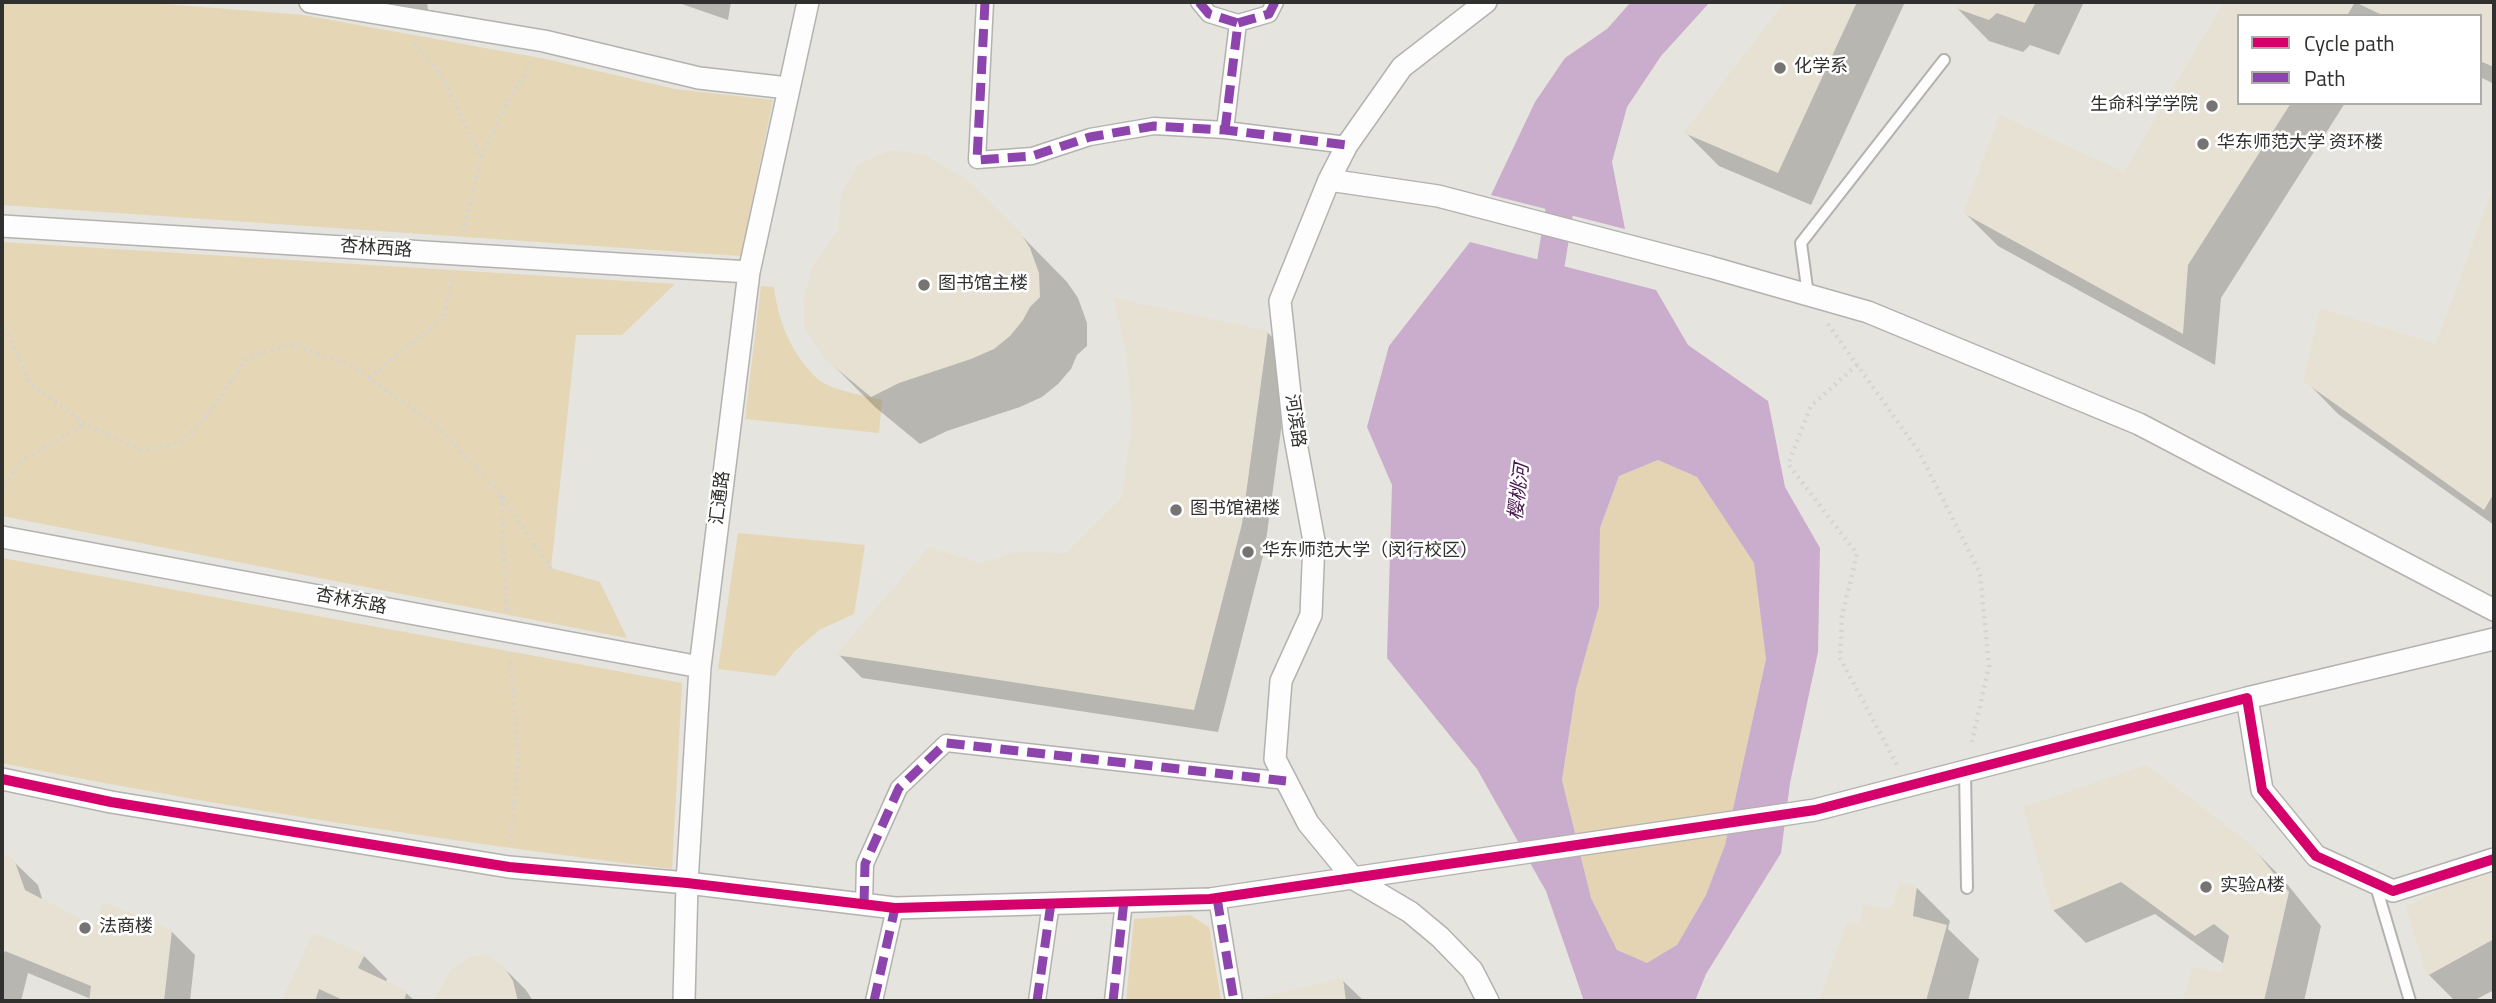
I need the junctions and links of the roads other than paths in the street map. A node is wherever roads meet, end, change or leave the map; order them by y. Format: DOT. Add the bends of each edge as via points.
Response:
graph roads {
  1 [pos="310,2"];
  2 [pos="808,2"];
  3 [pos="985,2"];
  4 [pos="1199,2"];
  5 [pos="1275,2"];
  6 [pos="1486,2"];
  7 [pos="1238,23"];
  8 [pos="1944,60"];
  9 [pos="788,88"];
  10 [pos="1226,130"];
  11 [pos="1348,145"];
  12 [pos="1329,180"];
  13 [pos="2,226"];
  14 [pos="750,272"];
  15 [pos="1808,295"];
  16 [pos="2,537"];
  17 [pos="2494,610"];
  18 [pos="2494,639"];
  19 [pos="700,667"];
  20 [pos="2247,698"];
  21 [pos="1965,771"];
  22 [pos="2,779"];
  23 [pos="1286,781"];
  24 [pos="2494,859"];
  25 [pos="1354,879"];
  26 [pos="687,883"];
  27 [pos="2375,883"];
  28 [pos="1967,888"];
  29 [pos="1217,898"];
  30 [pos="1124,901"];
  31 [pos="864,904"];
  32 [pos="1051,904"];
  33 [pos="894,908"];
  34 [pos="684,1001"];
  35 [pos="874,1001"];
  36 [pos="1037,1001"];
  37 [pos="1113,1001"];
  38 [pos="1234,1001"];
  39 [pos="1488,1001"];
  40 [pos="2410,1001"];
  1 -- 9 [label="street" via="544,41 699,78"];
  2 -- 9 [label="street, 汇通路"];
  3 -- 10 [label="street" via="977,160 1032,156 1090,137 1154,126"];
  4 -- 7 [label="street" via="1209,13"];
  5 -- 7 [label="street" via="1269,13"];
  6 -- 11 [label="street, 河滨路" via="1402,67"];
  7 -- 10 [label="street"];
  8 -- 15 [label="lane" via="1801,243"];
  9 -- 14 [label="street, 汇通路"];
  10 -- 11 [label="street"];
  11 -- 12 [label="street, 河滨路"];
  12 -- 15 [label="street" via="1438,196"];
  12 -- 23 [label="street, 河滨路" via="1280,301 1294,432 1314,541 1311,615 1281,681 1275,759"];
  13 -- 14 [label="street, 杏林西路"];
  14 -- 19 [label="street, 汇通路"];
  15 -- 17 [label="street" via="1868,312 2139,424"];
  16 -- 19 [label="street, 杏林东路"];
  18 -- 20 [label="street"];
  19 -- 26 [label="street, 汇通路"];
  20 -- 21 [label="street"];
  20 -- 27 [label="street" via="2262,790 2316,856"];
  21 -- 25 [label="street" via="1815,810"];
  21 -- 28 [label="lane"];
  22 -- 26 [label="street" via="111,802 509,867"];
  23 -- 25 [label="street, 河滨路" via="1308,823"];
  23 -- 31 [label="street" via="946,743 899,788 865,864"];
  24 -- 27 [label="street" via="2393,891"];
  25 -- 29 [label="street"];
  25 -- 39 [label="street" via="1410,912 1440,937 1472,970"];
  26 -- 31 [label="street"];
  26 -- 34 [label="street, 汇通路"];
  27 -- 40 [label="lane"];
  29 -- 30 [label="street"];
  29 -- 38 [label="street"];
  30 -- 32 [label="street"];
  30 -- 37 [label="street"];
  31 -- 33 [label="street"];
  32 -- 33 [label="street"];
  32 -- 36 [label="street"];
  33 -- 35 [label="street"];
}
